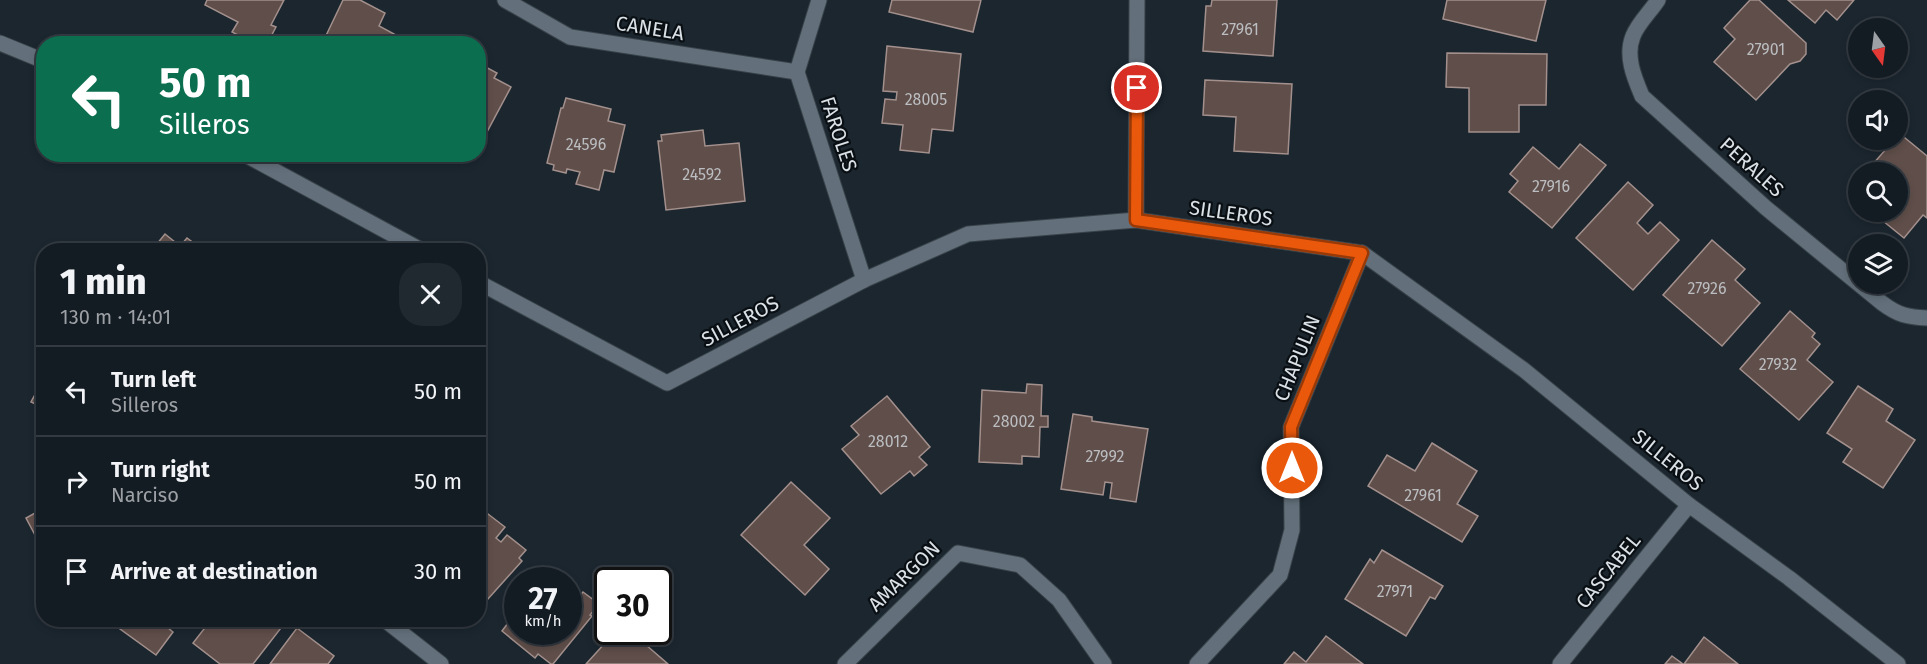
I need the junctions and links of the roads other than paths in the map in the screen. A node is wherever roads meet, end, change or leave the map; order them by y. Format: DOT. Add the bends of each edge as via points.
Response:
graph roads {
  1 [pos="505,0"];
  2 [pos="819,0"];
  3 [pos="1137,0"];
  4 [pos="1658,0"];
  5 [pos="0,43"];
  6 [pos="36,58"];
  7 [pos="797,72"];
  8 [pos="259,162"];
  9 [pos="1136,220"];
  10 [pos="408,243"];
  11 [pos="1362,253"];
  12 [pos="864,280"];
  13 [pos="486,286"];
  14 [pos="1927,318"];
  15 [pos="1689,505"];
  16 [pos="394,627"];
  17 [pos="441,664"];
  18 [pos="845,664"];
  19 [pos="1104,664"];
  20 [pos="1197,664"];
  21 [pos="1560,664"];
  22 [pos="1898,664"];
  1 -- 7 [label="street, CANELA" via="570,37"];
  2 -- 7 [label="street"];
  3 -- 9 [label="street"];
  4 -- 14 [label="street, PERALES" via="1633,35 1629,57 1642,96 1766,208 1882,303 1895,313"];
  5 -- 6 [label="street"];
  7 -- 12 [label="street, FAROLES"];
  8 -- 10 [label="street"];
  9 -- 11 [label="street, SILLEROS"];
  9 -- 12 [label="street, SILLEROS" via="968,234"];
  11 -- 15 [label="street, SILLEROS" via="1524,370"];
  11 -- 20 [label="street, CHAPULIN" via="1291,427 1292,530 1280,575"];
  12 -- 13 [label="street, SILLEROS" via="667,383"];
  15 -- 21 [label="street, CASCABEL"];
  15 -- 22 [label="street, SILLEROS"];
  16 -- 17 [label="street"];
  18 -- 19 [label="street, AMARGON" via="958,553 1020,565 1059,600"];
}
